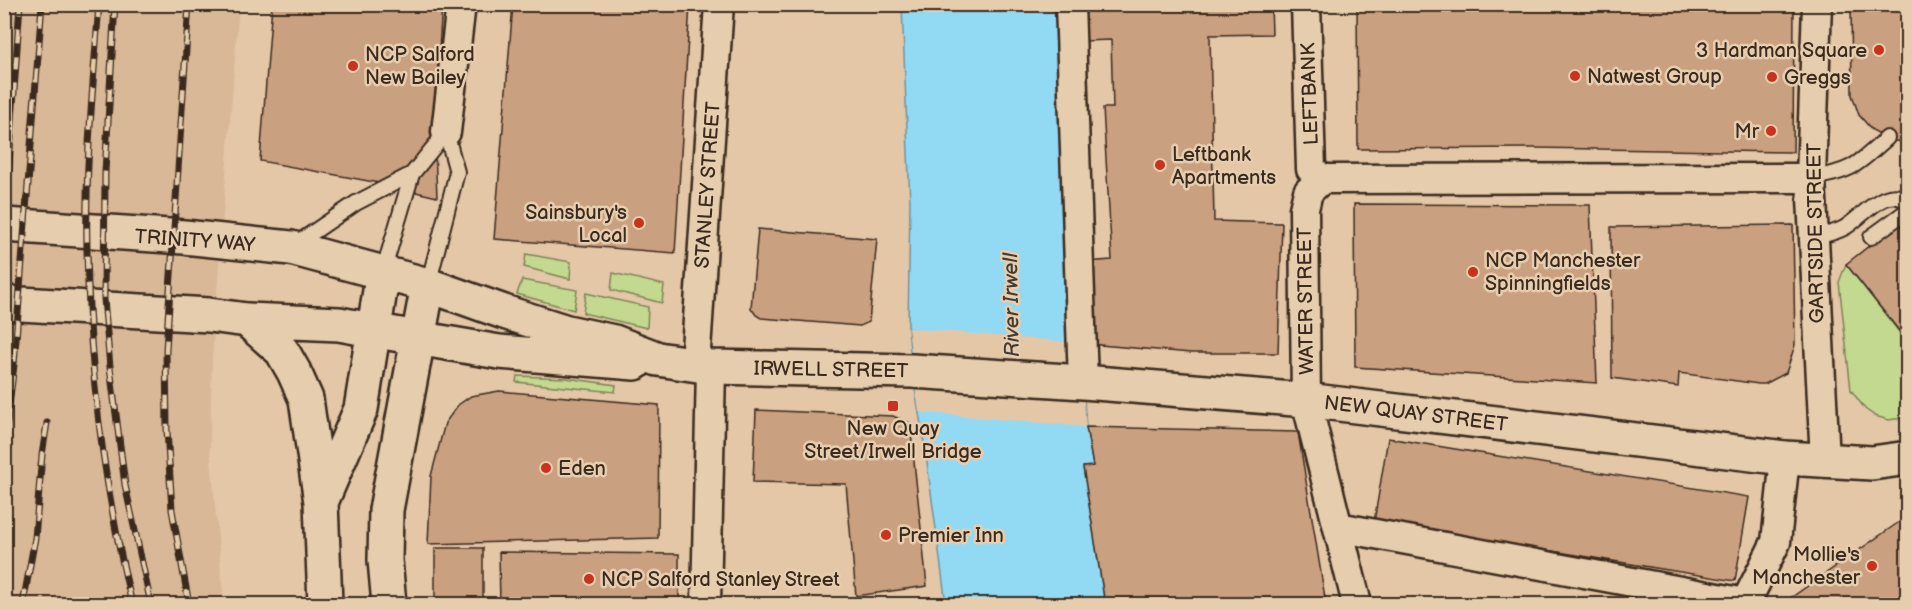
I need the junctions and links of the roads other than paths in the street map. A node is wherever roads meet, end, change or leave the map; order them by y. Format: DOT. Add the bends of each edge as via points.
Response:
graph roads {
  1 [pos="461,4"];
  2 [pos="719,4"];
  3 [pos="1070,4"];
  4 [pos="1306,4"];
  5 [pos="1817,4"];
  6 [pos="446,132"];
  7 [pos="1887,138"];
  8 [pos="412,174"];
  9 [pos="1811,178"];
  10 [pos="1322,179"];
  11 [pos="1908,203"];
  12 [pos="1908,210"];
  13 [pos="4,225"];
  14 [pos="1871,237"];
  15 [pos="1813,238"];
  16 [pos="291,248"];
  17 [pos="383,272"];
  18 [pos="428,285"];
  19 [pos="4,303"];
  20 [pos="247,320"];
  21 [pos="373,329"];
  22 [pos="417,338"];
  23 [pos="658,358"];
  24 [pos="703,366"];
  25 [pos="1005,377"];
  26 [pos="1083,382"];
  27 [pos="1306,400"];
  28 [pos="1785,458"];
  29 [pos="1908,458"];
  30 [pos="1825,461"];
  31 [pos="321,502"];
  32 [pos="1338,527"];
  33 [pos="325,604"];
  34 [pos="388,604"];
  35 [pos="706,604"];
  36 [pos="1357,604"];
  37 [pos="1745,604"];
  1 -- 6 [label="street"];
  2 -- 24 [label="street, STANLEY STREET"];
  3 -- 26 [label="street"];
  4 -- 10 [label="street, LEFTBANK" via="1311,169"];
  5 -- 9 [label="street, GARTSIDE STREET"];
  6 -- 8 [label="lane"];
  6 -- 18 [label="lane" via="457,172"];
  7 -- 9 [label="lane" via="1856,166"];
  8 -- 16 [label="lane" via="356,203"];
  8 -- 17 [label="lane"];
  9 -- 10 [label="street"];
  9 -- 15 [label="street, GARTSIDE STREET"];
  10 -- 27 [label="street, WATER STREET" via="1308,192 1304,204"];
  11 -- 15 [label="lane" via="1894,196 1884,198 1844,228"];
  12 -- 14 [label="lane"];
  13 -- 16 [label="main road, TRINITY WAY"];
  15 -- 30 [label="street, GARTSIDE STREET"];
  16 -- 17 [label="main road, TRINITY WAY"];
  17 -- 18 [label="main road, TRINITY WAY"];
  17 -- 21 [label="main road"];
  18 -- 22 [label="main road"];
  18 -- 23 [label="main road, IRWELL STREET"];
  19 -- 20 [label="main road"];
  20 -- 21 [label="main road"];
  20 -- 31 [label="main road" via="282,351 304,392"];
  21 -- 22 [label="main road"];
  21 -- 31 [label="main road" via="361,409"];
  22 -- 23 [label="main road, IRWELL STREET" via="499,352 632,364"];
  22 -- 34 [label="main road" via="386,510"];
  23 -- 24 [label="main road, IRWELL STREET"];
  24 -- 25 [label="main road, IRWELL STREET"];
  24 -- 35 [label="street, STANLEY STREET"];
  25 -- 26 [label="main road, NEW QUAY STREET"];
  26 -- 27 [label="main road, NEW QUAY STREET"];
  27 -- 28 [label="main road, NEW QUAY STREET"];
  27 -- 32 [label="street, WATER STREET"];
  28 -- 30 [label="main road, NEW QUAY STREET"];
  28 -- 37 [label="street" via="1776,542"];
  29 -- 30 [label="main road, NEW QUAY STREET" via="1872,464"];
  31 -- 33 [label="main road"];
  32 -- 36 [label="street, WATER STREET"];
  32 -- 37 [label="street"];
}
